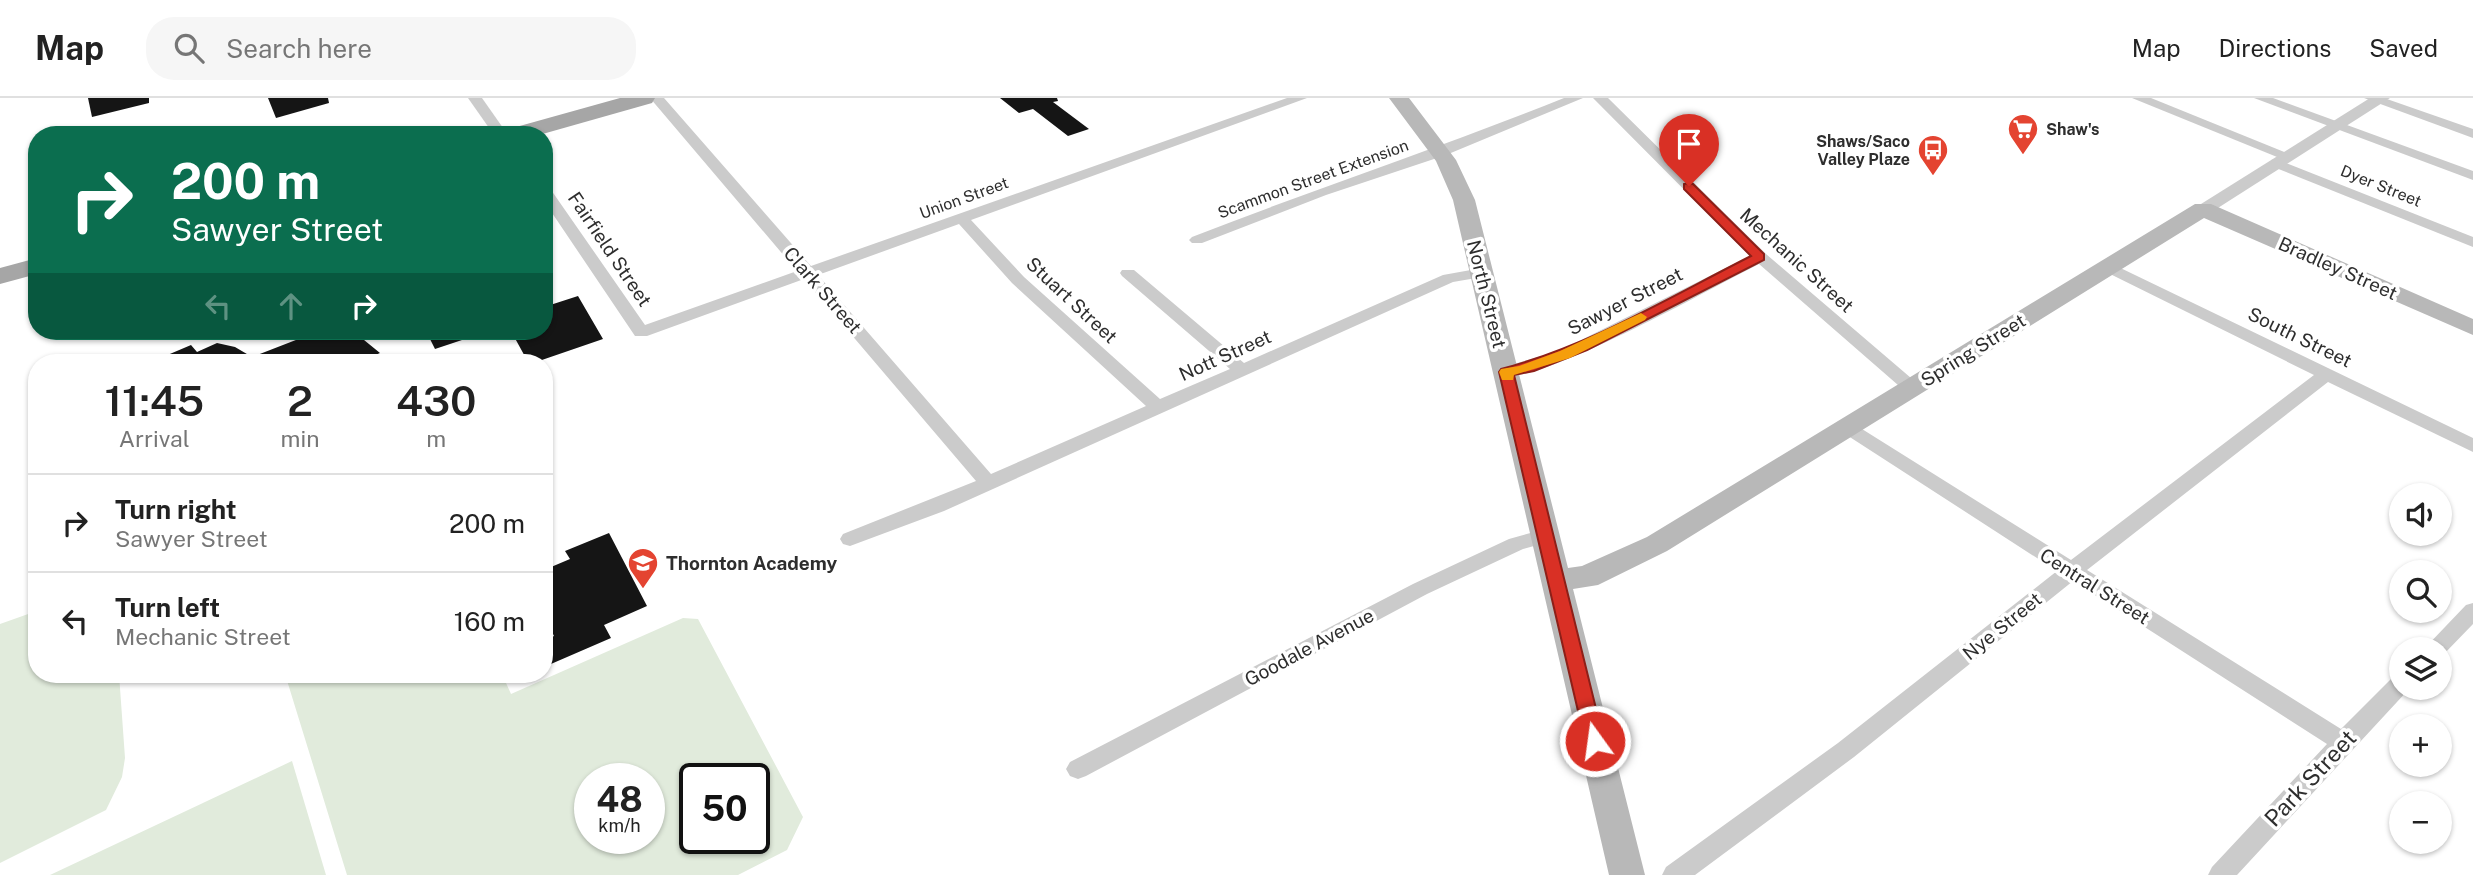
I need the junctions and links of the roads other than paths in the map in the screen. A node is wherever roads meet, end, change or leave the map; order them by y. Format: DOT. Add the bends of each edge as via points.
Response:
graph roads {
  1 [pos="475,98"];
  2 [pos="644,98"];
  3 [pos="657,98"];
  4 [pos="1300,98"];
  5 [pos="1399,98"];
  6 [pos="1576,98"];
  7 [pos="1600,98"];
  8 [pos="2139,98"];
  9 [pos="2261,98"];
  10 [pos="2377,99"];
  11 [pos="495,126"];
  12 [pos="545,126"];
  13 [pos="2335,126"];
  14 [pos="2473,134"];
  15 [pos="1441,152"];
  16 [pos="2282,159"];
  17 [pos="2473,176"];
  18 [pos="553,203"];
  19 [pos="2203,209"];
  20 [pos="961,218"];
  21 [pos="1197,240"];
  22 [pos="2473,242"];
  23 [pos="1760,257"];
  24 [pos="2108,267"];
  25 [pos="28,269"];
  26 [pos="807,272"];
  27 [pos="1128,273"];
  28 [pos="1482,273"];
  29 [pos="0,276"];
  30 [pos="2473,328"];
  31 [pos="641,332"];
  32 [pos="1242,370"];
  33 [pos="1506,372"];
  34 [pos="2327,374"];
  35 [pos="1912,388"];
  36 [pos="1159,408"];
  37 [pos="1848,428"];
  38 [pos="2473,446"];
  39 [pos="988,483"];
  40 [pos="1545,536"];
  41 [pos="850,538"];
  42 [pos="2071,570"];
  43 [pos="1556,580"];
  44 [pos="2473,611"];
  45 [pos="2447,637"];
  46 [pos="2389,696"];
  47 [pos="2343,742"];
  48 [pos="1078,769"];
  49 [pos="1627,875"];
  50 [pos="1675,875"];
  51 [pos="2221,875"];
  1 -- 11 [label="street"];
  2 -- 12 [label="main road"];
  3 -- 26 [label="street, Clark Street"];
  4 -- 20 [label="street, Union Street"];
  5 -- 15 [label="main road, North Street"];
  6 -- 15 [label="street"];
  7 -- 23 [label="street, Mechanic Street"];
  8 -- 16 [label="street, Dyer Street"];
  9 -- 13 [label="street"];
  10 -- 13 [label="street, Spring Street"];
  10 -- 14 [label="street"];
  13 -- 16 [label="street, Spring Street"];
  13 -- 17 [label="street"];
  15 -- 21 [label="street, Scammon Street Extension"];
  15 -- 28 [label="main road, North Street" via="1460,187"];
  16 -- 19 [label="street, Spring Street"];
  16 -- 22 [label="street, Dyer Street"];
  18 -- 31 [label="street, Fairfield Street"];
  19 -- 24 [label="main road, Spring Street"];
  19 -- 30 [label="main road, Bradley Street"];
  20 -- 26 [label="street, Union Street"];
  20 -- 36 [label="street, Stuart Street" via="1018,280"];
  23 -- 33 [label="street, Sawyer Street" via="1582,347"];
  23 -- 35 [label="street, Mechanic Street"];
  24 -- 34 [label="street, South Street"];
  24 -- 35 [label="main road, Spring Street"];
  25 -- 29 [label="main road"];
  26 -- 31 [label="street, Union Street"];
  26 -- 39 [label="street, Clark Street"];
  27 -- 32 [label="street"];
  28 -- 32 [label="street, Nott Street" via="1449,278"];
  28 -- 33 [label="main road, North Street"];
  32 -- 36 [label="street, Nott Street"];
  33 -- 40 [label="main road, North Street"];
  34 -- 38 [label="street, South Street"];
  34 -- 42 [label="street, Nye Street"];
  35 -- 37 [label="main road, Spring Street"];
  36 -- 39 [label="street, Nott Street"];
  37 -- 42 [label="street, Central Street"];
  37 -- 43 [label="main road, Spring Street" via="1634,556 1587,577"];
  39 -- 41 [label="street, Nott Street"];
  40 -- 43 [label="main road, North Street"];
  40 -- 48 [label="street, Goodale Avenue" via="1516,544 1420,589"];
  42 -- 47 [label="street, Central Street"];
  42 -- 50 [label="street, Nye Street" via="1846,750"];
  43 -- 49 [label="main road, North Street"];
  44 -- 45 [label="street"];
  46 -- 47 [label="street, Park Street"];
  47 -- 51 [label="street, Park Street"];
}
